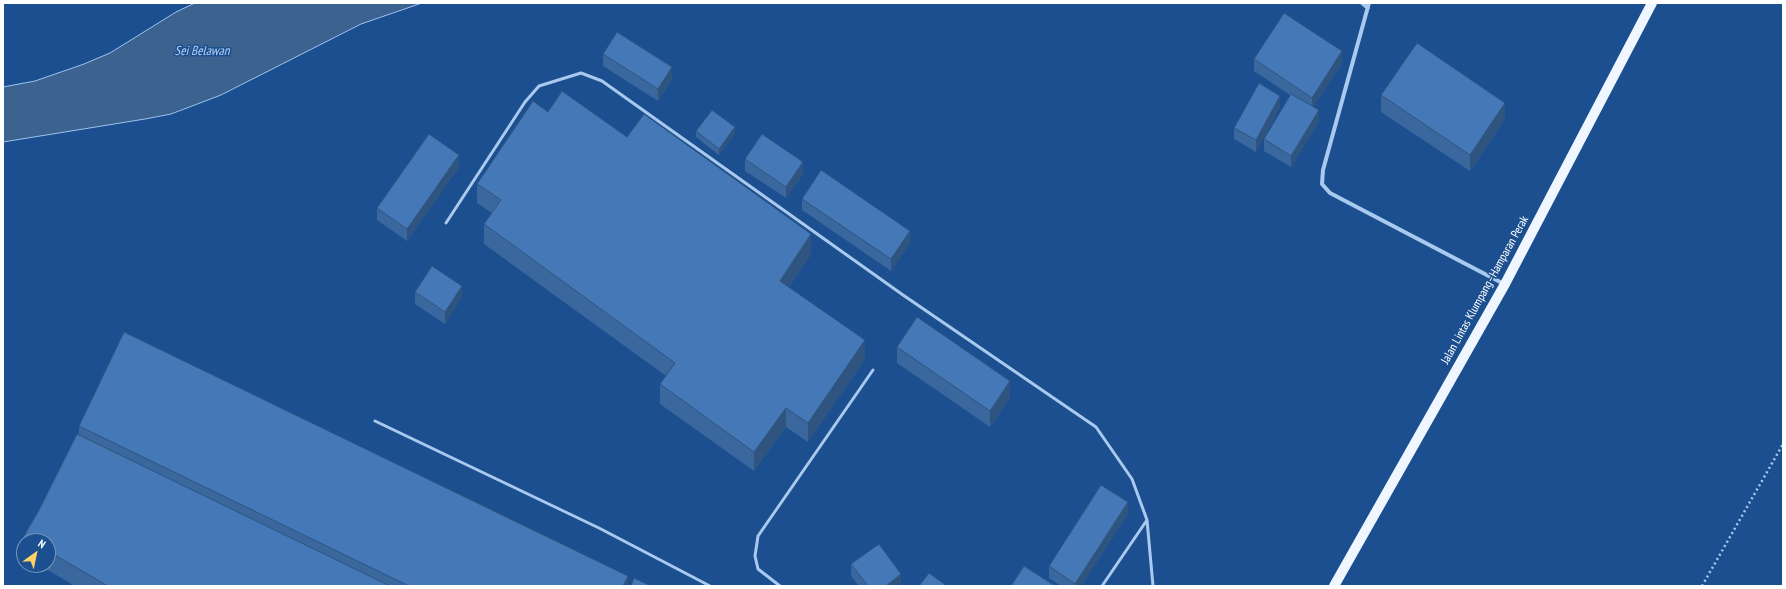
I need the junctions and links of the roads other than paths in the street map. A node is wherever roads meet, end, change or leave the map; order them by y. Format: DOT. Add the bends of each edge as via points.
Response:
graph roads {
  1 [pos="1362,3"];
  2 [pos="1370,3"];
  3 [pos="1652,3"];
  4 [pos="1368,8"];
  5 [pos="446,223"];
  6 [pos="1505,284"];
  7 [pos="873,370"];
  8 [pos="375,422"];
  9 [pos="1147,520"];
  10 [pos="710,586"];
  11 [pos="780,586"];
  12 [pos="1102,586"];
  13 [pos="1153,586"];
  14 [pos="1334,586"];
  1 -- 4 [label="street"];
  2 -- 4 [label="street"];
  3 -- 6 [label="main road, Jalan Lintas Klumpang–Hamparan Perak"];
  4 -- 6 [label="street" via="1322,184 1330,193"];
  5 -- 9 [label="lane" via="525,102 539,86 581,73 602,81 877,277 1096,427 1132,479"];
  6 -- 14 [label="main road, Jalan Lintas Klumpang–Hamparan Perak"];
  7 -- 11 [label="lane" via="758,536 755,556 758,569"];
  8 -- 10 [label="lane" via="599,528"];
  9 -- 12 [label="lane"];
  9 -- 13 [label="lane"];
}
